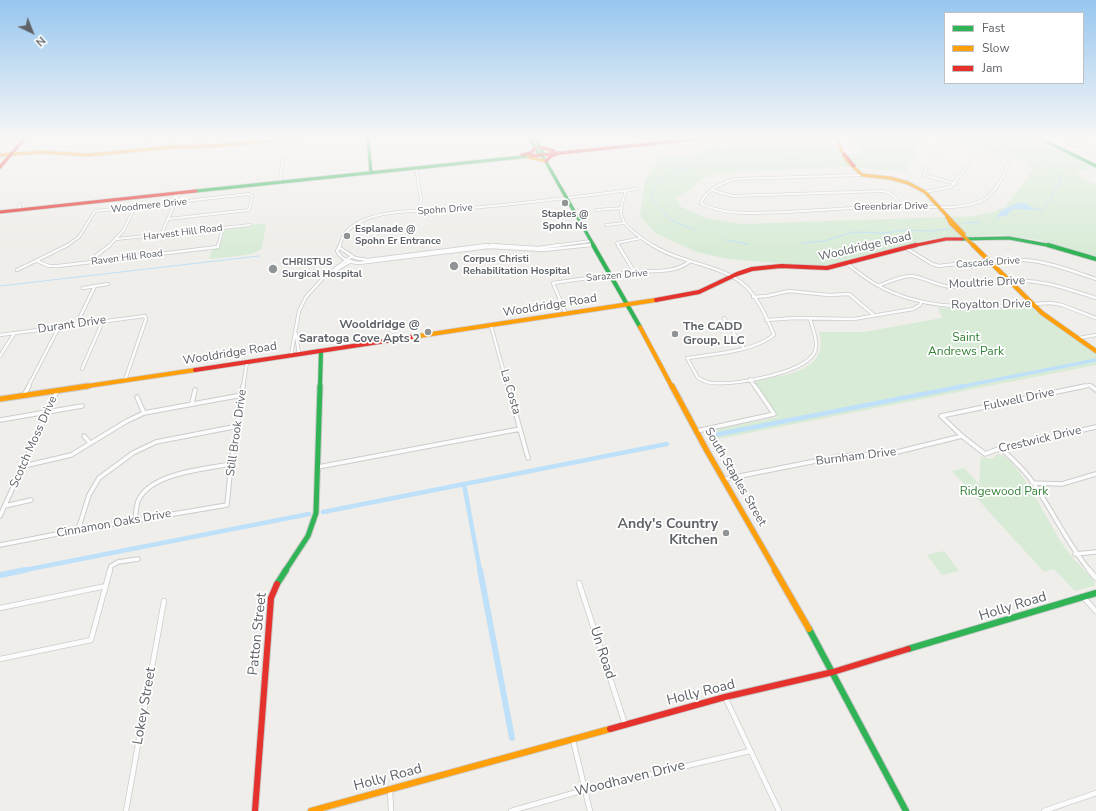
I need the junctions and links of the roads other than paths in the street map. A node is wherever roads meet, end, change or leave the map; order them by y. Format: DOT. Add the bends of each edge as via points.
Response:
graph roads {
  1 [pos="281,176"];
  2 [pos="327,176"];
  3 [pos="336,176"];
  4 [pos="417,176"];
  5 [pos="554,176"];
  6 [pos="862,176"];
  7 [pos="927,176"];
  8 [pos="961,176"];
  9 [pos="1002,176"];
  10 [pos="280,180"];
  11 [pos="263,184"];
  12 [pos="956,184"];
  13 [pos="637,189"];
  14 [pos="712,190"];
  15 [pos="626,191"];
  16 [pos="177,192"];
  17 [pos="925,192"];
  18 [pos="567,198"];
  19 [pos="76,203"];
  20 [pos="174,203"];
  21 [pos="902,206"];
  22 [pos="938,206"];
  23 [pos="135,207"];
  24 [pos="622,208"];
  25 [pos="596,210"];
  26 [pos="0,211"];
  27 [pos="419,212"];
  28 [pos="168,219"];
  29 [pos="625,223"];
  30 [pos="250,225"];
  31 [pos="606,225"];
  32 [pos="223,228"];
  33 [pos="161,235"];
  34 [pos="641,238"];
  35 [pos="967,238"];
  36 [pos="117,239"];
  37 [pos="592,243"];
  38 [pos="340,248"];
  39 [pos="906,248"];
  40 [pos="351,257"];
  41 [pos="355,258"];
  42 [pos="385,259"];
  43 [pos="1096,259"];
  44 [pos="345,260"];
  45 [pos="37,261"];
  46 [pos="989,261"];
  47 [pos="92,262"];
  48 [pos="350,262"];
  49 [pos="689,262"];
  50 [pos="846,263"];
  51 [pos="17,270"];
  52 [pos="635,273"];
  53 [pos="330,274"];
  54 [pos="611,276"];
  55 [pos="732,277"];
  56 [pos="1096,279"];
  57 [pos="1009,281"];
  58 [pos="108,284"];
  59 [pos="96,286"];
  60 [pos="879,286"];
  61 [pos="83,288"];
  62 [pos="754,297"];
  63 [pos="1096,298"];
  64 [pos="921,302"];
  65 [pos="626,305"];
  66 [pos="1034,305"];
  67 [pos="566,314"];
  68 [pos="875,316"];
  69 [pos="724,318"];
  70 [pos="1096,318"];
  71 [pos="810,319"];
  72 [pos="766,320"];
  73 [pos="103,321"];
  74 [pos="76,325"];
  75 [pos="491,326"];
  76 [pos="59,327"];
  77 [pos="14,334"];
  78 [pos="296,334"];
  79 [pos="0,335"];
  80 [pos="1096,335"];
  81 [pos="1079,338"];
  82 [pos="743,348"];
  83 [pos="320,351"];
  84 [pos="1096,351"];
  85 [pos="299,354"];
  86 [pos="291,355"];
  87 [pos="0,356"];
  88 [pos="247,362"];
  89 [pos="82,369"];
  90 [pos="750,379"];
  91 [pos="125,380"];
  92 [pos="195,390"];
  93 [pos="1096,390"];
  94 [pos="57,391"];
  95 [pos="24,395"];
  96 [pos="242,395"];
  97 [pos="138,397"];
  98 [pos="0,399"];
  99 [pos="192,403"];
  100 [pos="82,406"];
  101 [pos="46,412"];
  102 [pos="144,413"];
  103 [pos="0,420"];
  104 [pos="238,426"];
  105 [pos="1096,427"];
  106 [pos="520,429"];
  107 [pos="697,431"];
  108 [pos="84,436"];
  109 [pos="962,436"];
  110 [pos="90,443"];
  111 [pos="1001,448"];
  112 [pos="528,458"];
  113 [pos="231,464"];
  114 [pos="24,466"];
  115 [pos="317,466"];
  116 [pos="1096,474"];
  117 [pos="725,479"];
  118 [pos="1032,482"];
  119 [pos="31,500"];
  120 [pos="227,504"];
  121 [pos="5,506"];
  122 [pos="0,516"];
  123 [pos="135,520"];
  124 [pos="78,530"];
  125 [pos="0,546"];
  126 [pos="1096,552"];
  127 [pos="1075,554"];
  128 [pos="138,559"];
  129 [pos="1096,578"];
  130 [pos="579,582"];
  131 [pos="106,586"];
  132 [pos="1096,593"];
  133 [pos="1083,597"];
  134 [pos="164,602"];
  135 [pos="0,608"];
  136 [pos="1096,611"];
  137 [pos="0,659"];
  138 [pos="833,672"];
  139 [pos="726,697"];
  140 [pos="625,724"];
  141 [pos="573,740"];
  142 [pos="750,751"];
  143 [pos="390,789"];
  144 [pos="584,790"];
  145 [pos="1096,793"];
  146 [pos="126,811"];
  147 [pos="255,811"];
  148 [pos="311,811"];
  149 [pos="392,811"];
  150 [pos="511,811"];
  151 [pos="590,811"];
  152 [pos="779,811"];
  153 [pos="906,811"];
  154 [pos="1044,811"];
  1 -- 10 [label="street"];
  2 -- 10 [label="main road"];
  3 -- 11 [label="main road"];
  4 -- 27 [label="street" via="421,199"];
  5 -- 18 [label="main road, South Staples Street"];
  6 -- 14 [label="street" via="734,180 719,184"];
  6 -- 17 [label="main road" via="890,178 908,183"];
  7 -- 12 [label="street, Greenbriar Drive"];
  8 -- 12 [label="street"];
  9 -- 22 [label="street, Greenbriar Drive" via="987,199 971,204"];
  10 -- 11 [label="main road"];
  10 -- 16 [label="main road"];
  11 -- 16 [label="main road"];
  12 -- 17 [label="street"];
  13 -- 15 [label="street, Spohn Drive"];
  14 -- 21 [label="street" via="732,196 884,191 893,195"];
  14 -- 21 [label="street, Greenbriar Drive" via="702,199 701,204 712,210 727,212"];
  15 -- 18 [label="street, Spohn Drive"];
  15 -- 24 [label="street"];
  16 -- 19 [label="main road"];
  16 -- 19 [label="main road"];
  16 -- 20 [label="street"];
  17 -- 22 [label="main road"];
  18 -- 27 [label="street, Spohn Drive"];
  18 -- 37 [label="main road, South Staples Street"];
  19 -- 26 [label="main road"];
  19 -- 26 [label="main road" via="20,206"];
  20 -- 23 [label="street, Woodmere Drive"];
  20 -- 28 [label="street"];
  20 -- 28 [label="street, Woodmere Drive" via="251,195 248,210"];
  21 -- 22 [label="street, Greenbriar Drive"];
  22 -- 35 [label="main road" via="951,224"];
  23 -- 36 [label="street"];
  23 -- 45 [label="street, Woodmere Drive" via="95,211 76,241"];
  24 -- 25 [label="street"];
  24 -- 29 [label="street" via="621,216"];
  27 -- 38 [label="street, Spohn Drive" via="390,213 359,222 345,233 340,240"];
  28 -- 33 [label="street"];
  29 -- 31 [label="street"];
  29 -- 34 [label="street"];
  30 -- 32 [label="street, Harvest Hill Road"];
  32 -- 33 [label="street, Harvest Hill Road"];
  32 -- 47 [label="street, Raven Hill Road" via="218,248"];
  33 -- 36 [label="street, Harvest Hill Road"];
  34 -- 49 [label="street" via="664,253"];
  34 -- 52 [label="street" via="617,243"];
  35 -- 39 [label="main road, Wooldridge Road" via="938,240"];
  35 -- 43 [label="main road, Wooldridge Road" via="1023,240"];
  35 -- 46 [label="main road"];
  36 -- 47 [label="street" via="97,254"];
  37 -- 42 [label="street" via="527,249 478,247"];
  37 -- 54 [label="main road, South Staples Street"];
  38 -- 40 [label="street"];
  38 -- 44 [label="street" via="337,251"];
  39 -- 46 [label="street, Cascade Drive" via="939,266"];
  39 -- 50 [label="main road, Wooldridge Road"];
  40 -- 41 [label="street"];
  40 -- 44 [label="street"];
  41 -- 42 [label="street"];
  41 -- 48 [label="street"];
  42 -- 48 [label="street" via="364,263"];
  44 -- 48 [label="street"];
  44 -- 53 [label="street"];
  45 -- 47 [label="street, Raven Hill Road" via="49,266"];
  45 -- 51 [label="street"];
  46 -- 56 [label="street, Cascade Drive" via="1037,261"];
  46 -- 57 [label="main road"];
  48 -- 53 [label="street"];
  49 -- 52 [label="street, Sarazen Drive" via="673,270"];
  49 -- 55 [label="street" via="717,269"];
  50 -- 55 [label="main road, Wooldridge Road" via="820,268 761,268"];
  50 -- 60 [label="street, Royalton Drive"];
  52 -- 54 [label="street, Sarazen Drive"];
  53 -- 78 [label="street" via="315,286 302,304"];
  54 -- 65 [label="main road, South Staples Street"];
  54 -- 67 [label="street, Sarazen Drive" via="553,283"];
  55 -- 62 [label="street" via="743,284"];
  55 -- 65 [label="main road, Wooldridge Road" via="699,292"];
  57 -- 60 [label="street, Moultrie Drive" via="952,286 938,285 907,276"];
  57 -- 63 [label="street, Moultrie Drive" via="1050,283"];
  57 -- 66 [label="main road"];
  58 -- 59 [label="street"];
  59 -- 61 [label="street"];
  59 -- 74 [label="street"];
  60 -- 64 [label="street, Royalton Drive"];
  62 -- 68 [label="street" via="789,291 849,294"];
  62 -- 72 [label="street"];
  64 -- 66 [label="street, Royalton Drive" via="968,308"];
  64 -- 68 [label="street" via="913,309"];
  65 -- 67 [label="main road, Wooldridge Road"];
  65 -- 107 [label="main road, South Staples Street"];
  66 -- 70 [label="street, Royalton Drive" via="1056,304"];
  66 -- 81 [label="main road"];
  67 -- 75 [label="main road, Wooldridge Road"];
  68 -- 71 [label="street" via="854,319"];
  69 -- 82 [label="street"];
  71 -- 72 [label="street"];
  71 -- 90 [label="street" via="816,344 813,355 787,372"];
  72 -- 82 [label="street" via="774,335 771,339"];
  73 -- 74 [label="street, Durant Drive"];
  73 -- 89 [label="street"];
  73 -- 91 [label="street, Durant Drive" via="145,316"];
  74 -- 76 [label="street, Durant Drive"];
  75 -- 83 [label="main road, Wooldridge Road"];
  75 -- 106 [label="street, La Costa"];
  76 -- 77 [label="street, Durant Drive"];
  76 -- 95 [label="street"];
  77 -- 79 [label="street, Durant Drive"];
  77 -- 87 [label="street"];
  78 -- 85 [label="street"];
  78 -- 86 [label="street"];
  80 -- 81 [label="street"];
  81 -- 84 [label="main road"];
  82 -- 90 [label="street" via="687,358 694,373 704,381 712,383"];
  83 -- 85 [label="main road, Wooldridge Road"];
  83 -- 115 [label="main road, Patton Street"];
  85 -- 86 [label="main road, Wooldridge Road"];
  86 -- 88 [label="main road, Wooldridge Road"];
  88 -- 91 [label="main road, Wooldridge Road"];
  88 -- 96 [label="street, Still Brook Drive"];
  90 -- 107 [label="street" via="774,414"];
  91 -- 94 [label="main road, Wooldridge Road"];
  92 -- 99 [label="street"];
  93 -- 109 [label="street, Fulwell Drive" via="1090,385 941,416"];
  94 -- 95 [label="main road, Wooldridge Road"];
  94 -- 101 [label="street, Scotch Moss Drive"];
  95 -- 98 [label="main road, Wooldridge Road"];
  96 -- 99 [label="street"];
  96 -- 104 [label="street, Still Brook Drive"];
  97 -- 102 [label="street"];
  99 -- 102 [label="street"];
  100 -- 101 [label="street"];
  101 -- 103 [label="street"];
  101 -- 114 [label="street, Scotch Moss Drive"];
  102 -- 110 [label="street"];
  104 -- 113 [label="street, Still Brook Drive"];
  104 -- 124 [label="street" via="156,442 133,453 99,478 89,495"];
  105 -- 111 [label="street, Crestwick Drive"];
  106 -- 112 [label="street, La Costa"];
  106 -- 115 [label="street"];
  107 -- 117 [label="main road, South Staples Street"];
  108 -- 110 [label="street"];
  109 -- 111 [label="street, Crestwick Drive" via="985,454"];
  109 -- 117 [label="street, Burnham Drive" via="893,453 841,456"];
  110 -- 114 [label="street" via="71,455"];
  111 -- 118 [label="street"];
  113 -- 120 [label="street, Still Brook Drive"];
  113 -- 123 [label="street" via="161,479 138,501"];
  114 -- 121 [label="street, Scotch Moss Drive"];
  115 -- 147 [label="main road, Patton Street" via="314,527 277,582 272,598"];
  116 -- 118 [label="street" via="1062,484"];
  117 -- 138 [label="main road, South Staples Street"];
  118 -- 127 [label="street"];
  119 -- 121 [label="street"];
  120 -- 123 [label="street, Cinnamon Oaks Drive"];
  121 -- 122 [label="street, Scotch Moss Drive"];
  123 -- 124 [label="street, Cinnamon Oaks Drive"];
  124 -- 125 [label="street, Cinnamon Oaks Drive"];
  126 -- 127 [label="street"];
  127 -- 129 [label="street"];
  128 -- 131 [label="street" via="118,562 111,566"];
  130 -- 140 [label="street, Un Road"];
  131 -- 135 [label="street"];
  131 -- 137 [label="street" via="91,640"];
  132 -- 133 [label="main road, Holly Road"];
  133 -- 136 [label="street"];
  133 -- 138 [label="main road, Holly Road"];
  134 -- 146 [label="street, Lokey Street"];
  138 -- 139 [label="main road, Holly Road"];
  138 -- 153 [label="main road, South Staples Street"];
  139 -- 140 [label="main road, Holly Road"];
  139 -- 142 [label="street"];
  140 -- 141 [label="main road, Holly Road"];
  141 -- 143 [label="main road, Holly Road"];
  141 -- 144 [label="street"];
  142 -- 144 [label="street, Woodhaven Drive"];
  142 -- 152 [label="street"];
  143 -- 148 [label="main road, Holly Road"];
  143 -- 149 [label="street"];
  144 -- 150 [label="street, Woodhaven Drive"];
  144 -- 151 [label="street"];
  145 -- 154 [label="street"];
}
